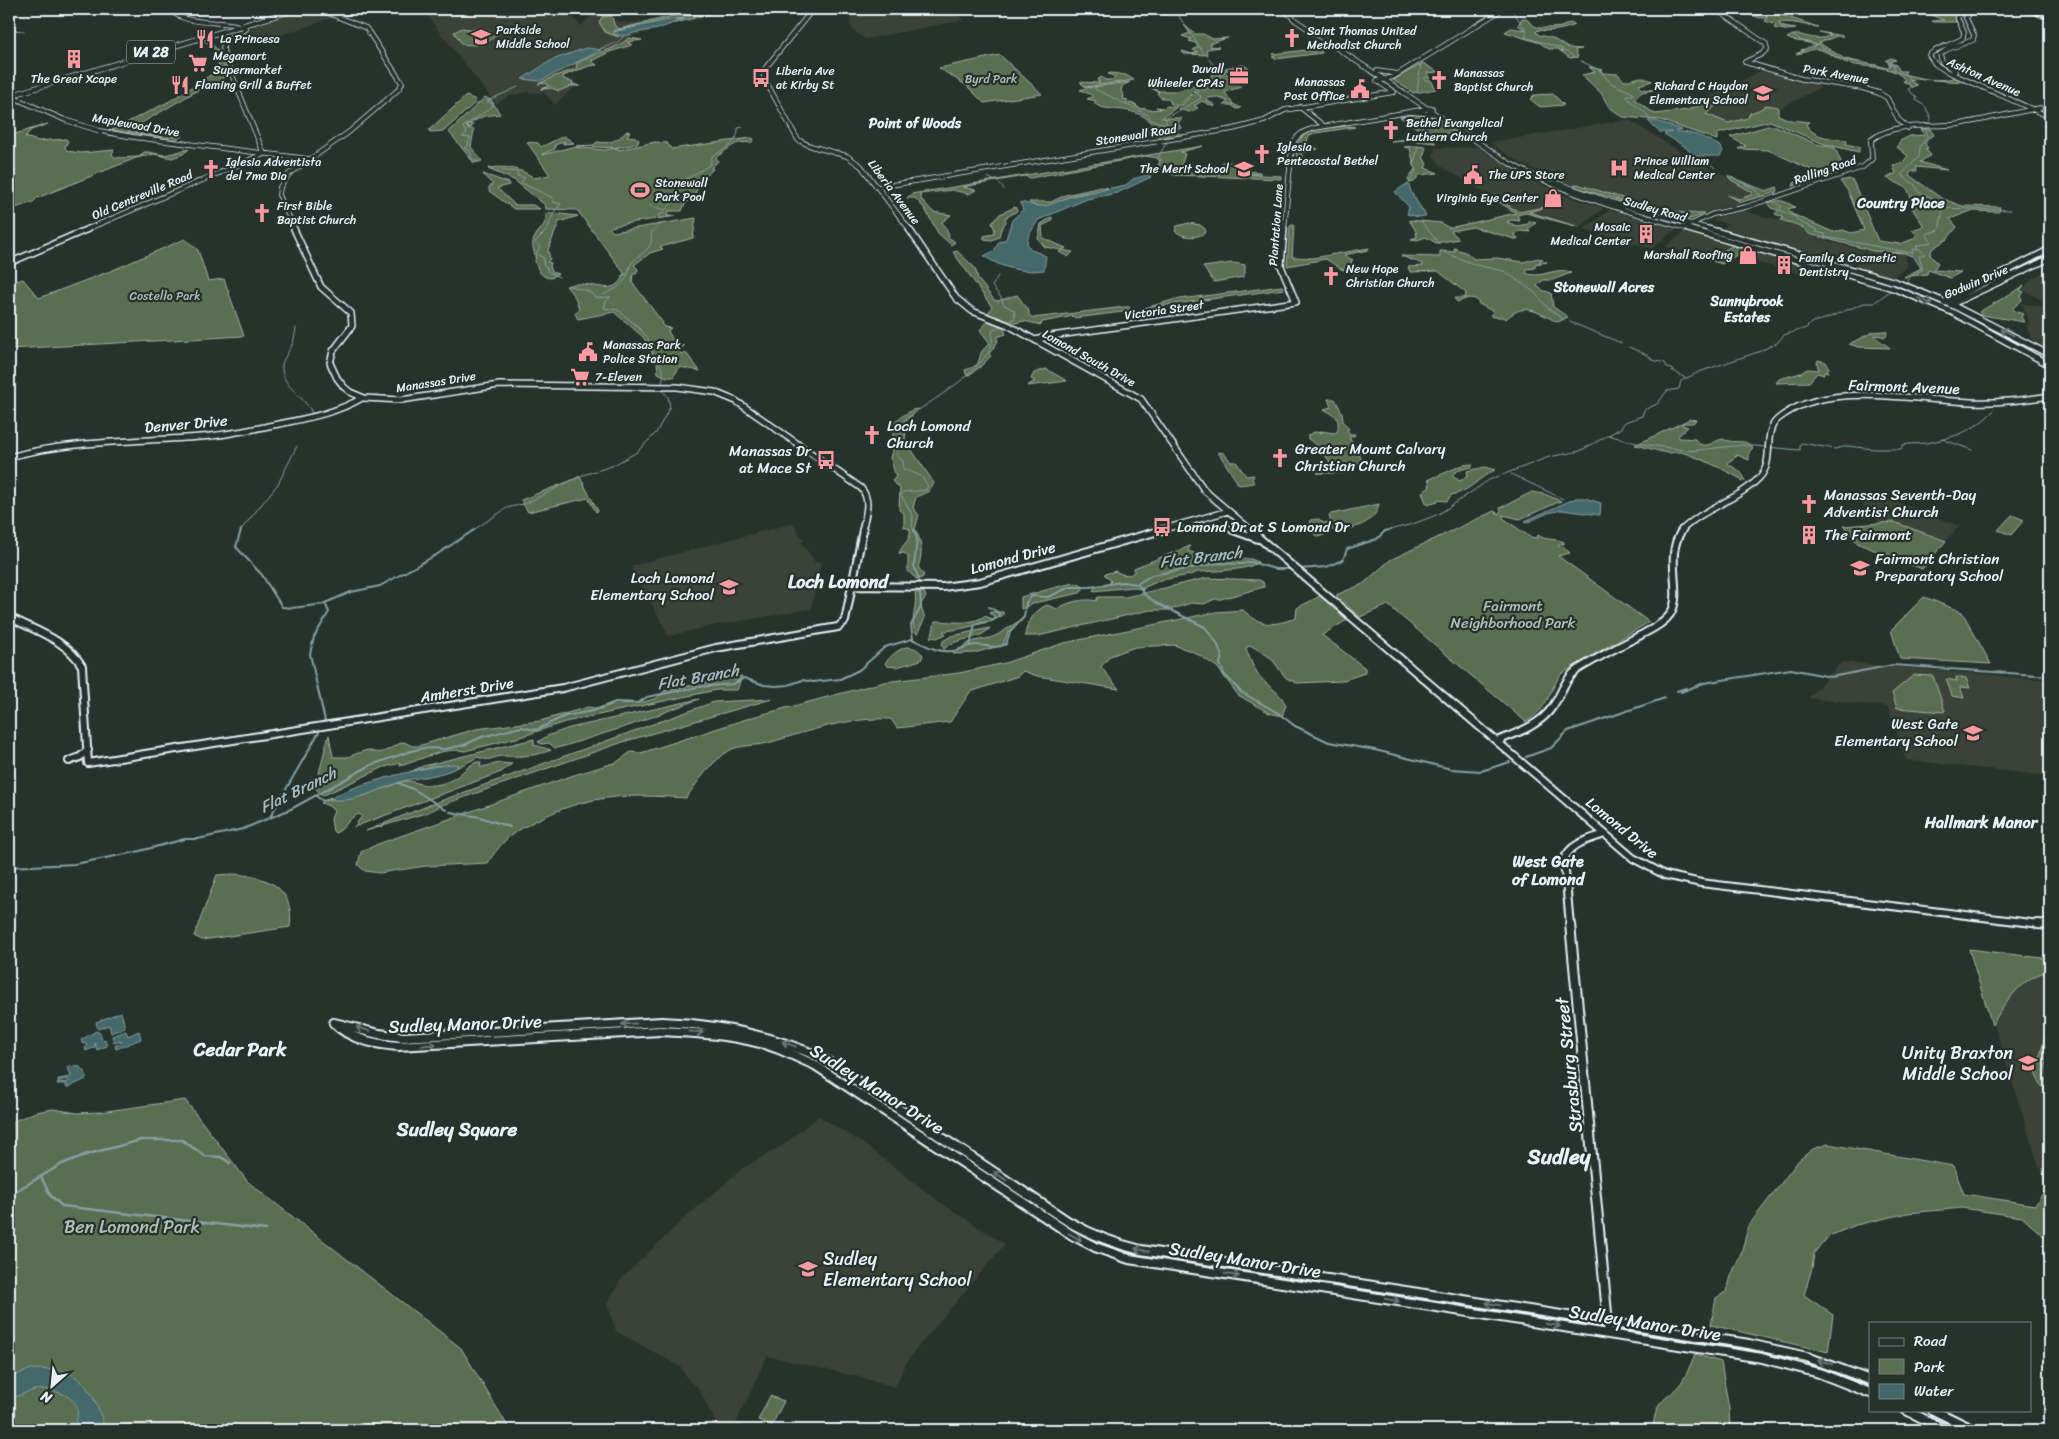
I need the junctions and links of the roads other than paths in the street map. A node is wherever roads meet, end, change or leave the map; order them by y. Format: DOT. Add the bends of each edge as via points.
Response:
graph roads {
  1 [pos="168,9"];
  2 [pos="290,9"];
  3 [pos="298,9"];
  4 [pos="318,9"];
  5 [pos="326,9"];
  6 [pos="358,9"];
  7 [pos="813,9"];
  8 [pos="1286,9"];
  9 [pos="1502,9"];
  10 [pos="1716,9"];
  11 [pos="1966,9"];
  12 [pos="1973,9"];
  13 [pos="2045,9"];
  14 [pos="2050,11"];
  15 [pos="338,15"];
  16 [pos="1293,16"];
  17 [pos="1283,17"];
  18 [pos="351,20"];
  19 [pos="239,27"];
  20 [pos="94,70"];
  21 [pos="1376,71"];
  22 [pos="1398,74"];
  23 [pos="1387,80"];
  24 [pos="9,96"];
  25 [pos="1300,107"];
  26 [pos="2040,108"];
  27 [pos="1430,109"];
  28 [pos="2033,110"];
  29 [pos="1411,112"];
  30 [pos="1402,113"];
  31 [pos="2050,113"];
  32 [pos="1439,117"];
  33 [pos="2050,117"];
  34 [pos="1324,126"];
  35 [pos="1908,128"];
  36 [pos="264,154"];
  37 [pos="309,159"];
  38 [pos="878,187"];
  39 [pos="1690,224"];
  40 [pos="1684,228"];
  41 [pos="2050,249"];
  42 [pos="2050,258"];
  43 [pos="9,263"];
  44 [pos="1926,294"];
  45 [pos="1956,296"];
  46 [pos="1965,299"];
  47 [pos="1296,302"];
  48 [pos="1945,302"];
  49 [pos="1952,305"];
  50 [pos="1940,307"];
  51 [pos="1969,313"];
  52 [pos="1006,324"];
  53 [pos="1036,340"];
  54 [pos="2050,355"];
  55 [pos="2050,365"];
  56 [pos="2050,396"];
  57 [pos="362,398"];
  58 [pos="9,457"];
  59 [pos="1228,511"];
  60 [pos="1177,526"];
  61 [pos="1269,545"];
  62 [pos="852,586"];
  63 [pos="9,617"];
  64 [pos="844,623"];
  65 [pos="1497,741"];
  66 [pos="88,750"];
  67 [pos="69,761"];
  68 [pos="1605,834"];
  69 [pos="2050,925"];
  70 [pos="1608,1322"];
  71 [pos="1609,1334"];
  72 [pos="1869,1380"];
  73 [pos="1869,1393"];
  74 [pos="1910,1412"];
  75 [pos="1937,1412"];
  76 [pos="1946,1430"];
  77 [pos="1974,1430"];
  1 -- 19 [label="street" via="182,19 223,22"];
  2 -- 19 [label="highway, VA 28"];
  3 -- 19 [label="highway, VA 28"];
  4 -- 15 [label="street, Manassas Drive"];
  5 -- 15 [label="street, Manassas Drive"];
  6 -- 15 [label="street"];
  6 -- 18 [label="street" via="349,14"];
  7 -- 38 [label="street, Liberia Avenue" via="765,66 763,75 796,138 810,146 856,160"];
  8 -- 16 [label="main road, Sudley Road"];
  9 -- 22 [label="street"];
  10 -- 35 [label="street, Park Avenue" via="1766,44 1764,53 1745,62 1802,79 1877,92 1888,98 1898,120"];
  11 -- 28 [label="street, Ashton Avenue" via="1957,17 1964,38 1934,50 1930,55 1932,61 1946,71"];
  12 -- 26 [label="street, Ashton Avenue" via="1966,18 1974,38 1941,52 1940,60 1953,70"];
  13 -- 14 [label="street"];
  15 -- 18 [label="street, Manassas Drive"];
  16 -- 17 [label="main road"];
  16 -- 21 [label="main road, Sudley Road"];
  16 -- 23 [label="main road, Sudley Road"];
  18 -- 37 [label="street, Manassas Drive" via="369,32 402,85 349,132"];
  19 -- 20 [label="highway, VA 28"];
  19 -- 20 [label="highway, VA 28"];
  19 -- 36 [label="street" via="225,40 224,55"];
  20 -- 24 [label="highway, VA 28"];
  21 -- 22 [label="main road"];
  21 -- 23 [label="main road, Sudley Road"];
  22 -- 23 [label="street"];
  23 -- 25 [label="street, Stonewall Road" via="1377,81 1394,92"];
  23 -- 27 [label="main road, Sudley Road"];
  24 -- 36 [label="street, Maplewood Drive" via="100,131"];
  25 -- 34 [label="street"];
  25 -- 38 [label="street, Stonewall Road" via="1234,129"];
  26 -- 28 [label="street, Rolling Road"];
  26 -- 31 [label="street, Ashton Avenue"];
  27 -- 29 [label="street, Plantation Lane"];
  27 -- 30 [label="street, Plantation Lane"];
  27 -- 32 [label="main road, Sudley Road"];
  27 -- 39 [label="main road, Sudley Road" via="1544,177 1599,198"];
  28 -- 33 [label="street, Ashton Avenue"];
  28 -- 35 [label="street, Rolling Road" via="1952,125"];
  29 -- 30 [label="street, Plantation Lane"];
  29 -- 32 [label="main road" via="1427,112"];
  30 -- 34 [label="street, Plantation Lane"];
  32 -- 40 [label="main road, Sudley Road" via="1509,163 1549,184 1599,203"];
  34 -- 47 [label="street, Plantation Lane" via="1302,133 1292,144 1282,266"];
  35 -- 39 [label="street, Rolling Road" via="1889,130 1873,137 1870,143 1872,159 1863,167"];
  36 -- 37 [label="street, Maplewood Drive"];
  36 -- 43 [label="street, Old Centreville Road"];
  37 -- 57 [label="street, Manassas Drive" via="287,176 279,195 321,287 351,314 352,326 333,351 330,364 345,388"];
  38 -- 52 [label="street, Liberia Avenue" via="898,211 959,302 972,311"];
  39 -- 40 [label="street, Rolling Road"];
  39 -- 44 [label="main road, Sudley Road" via="1856,270"];
  40 -- 50 [label="main road, Sudley Road, one-way" via="1866,279"];
  41 -- 45 [label="main road, Godwin Drive"];
  42 -- 46 [label="main road, Godwin Drive"];
  44 -- 45 [label="main road"];
  44 -- 48 [label="main road, Sudley Road"];
  45 -- 48 [label="main road, Godwin Drive"];
  46 -- 49 [label="main road, Godwin Drive"];
  46 -- 51 [label="main road" via="1962,304"];
  47 -- 53 [label="street, Victoria Street"];
  48 -- 49 [label="main road, Sudley Road"];
  48 -- 50 [label="main road, Godwin Drive"];
  49 -- 50 [label="main road, Godwin Drive"];
  49 -- 51 [label="main road, Sudley Road"];
  50 -- 55 [label="main road, Sudley Road"];
  54 -- 51 [label="main road, Sudley Road, one-way"];
  52 -- 53 [label="street, Lomond South Drive"];
  53 -- 59 [label="street, Lomond South Drive" via="1141,399 1199,485"];
  56 -- 65 [label="street, Fairmont Avenue" via="1988,402 1872,396 1829,399 1788,412 1773,426 1768,465 1760,477 1693,520 1678,535 1672,554 1675,605 1668,618 1578,669 1562,686 1553,706 1542,719"];
  57 -- 58 [label="street, Denver Drive" via="327,414 237,432 42,448"];
  57 -- 62 [label="street, Manassas Drive" via="398,400 499,384 699,389 721,394 736,401 860,488 867,498"];
  59 -- 60 [label="street, Lomond Drive"];
  59 -- 61 [label="street, Lomond Drive"];
  60 -- 61 [label="street, Lomond Drive" via="1228,528"];
  60 -- 62 [label="street, Lomond Drive" via="980,582 937,587"];
  61 -- 65 [label="street, Lomond Drive"];
  62 -- 64 [label="street, Manassas Drive"];
  63 -- 66 [label="street" via="78,657 82,666"];
  64 -- 66 [label="street, Amherst Drive" via="716,648 563,688 88,763"];
  65 -- 68 [label="street, Lomond Drive"];
  66 -- 67 [label="street" via="78,759"];
  68 -- 69 [label="street, Lomond Drive" via="1643,865 1686,881"];
  68 -- 70 [label="street, Strasburg Street" via="1571,848 1564,860"];
  70 -- 71 [label="street, Strasburg Street"];
  70 -- 71 [label="street, Sudley Manor Drive, one-way" via="1120,1245 1090,1234 1070,1222 822,1058 777,1039 741,1030 662,1022 403,1037 334,1022 341,1030 359,1038 398,1046 660,1031 742,1039 779,1049 832,1075 1094,1248 1129,1259"];
  72 -- 70 [label="street, Sudley Manor Drive, one-way" via="1831,1364 1787,1352"];
  71 -- 73 [label="street, Sudley Manor Drive" via="1762,1358 1819,1373"];
  74 -- 76 [label="street"];
  75 -- 77 [label="street"];
}
